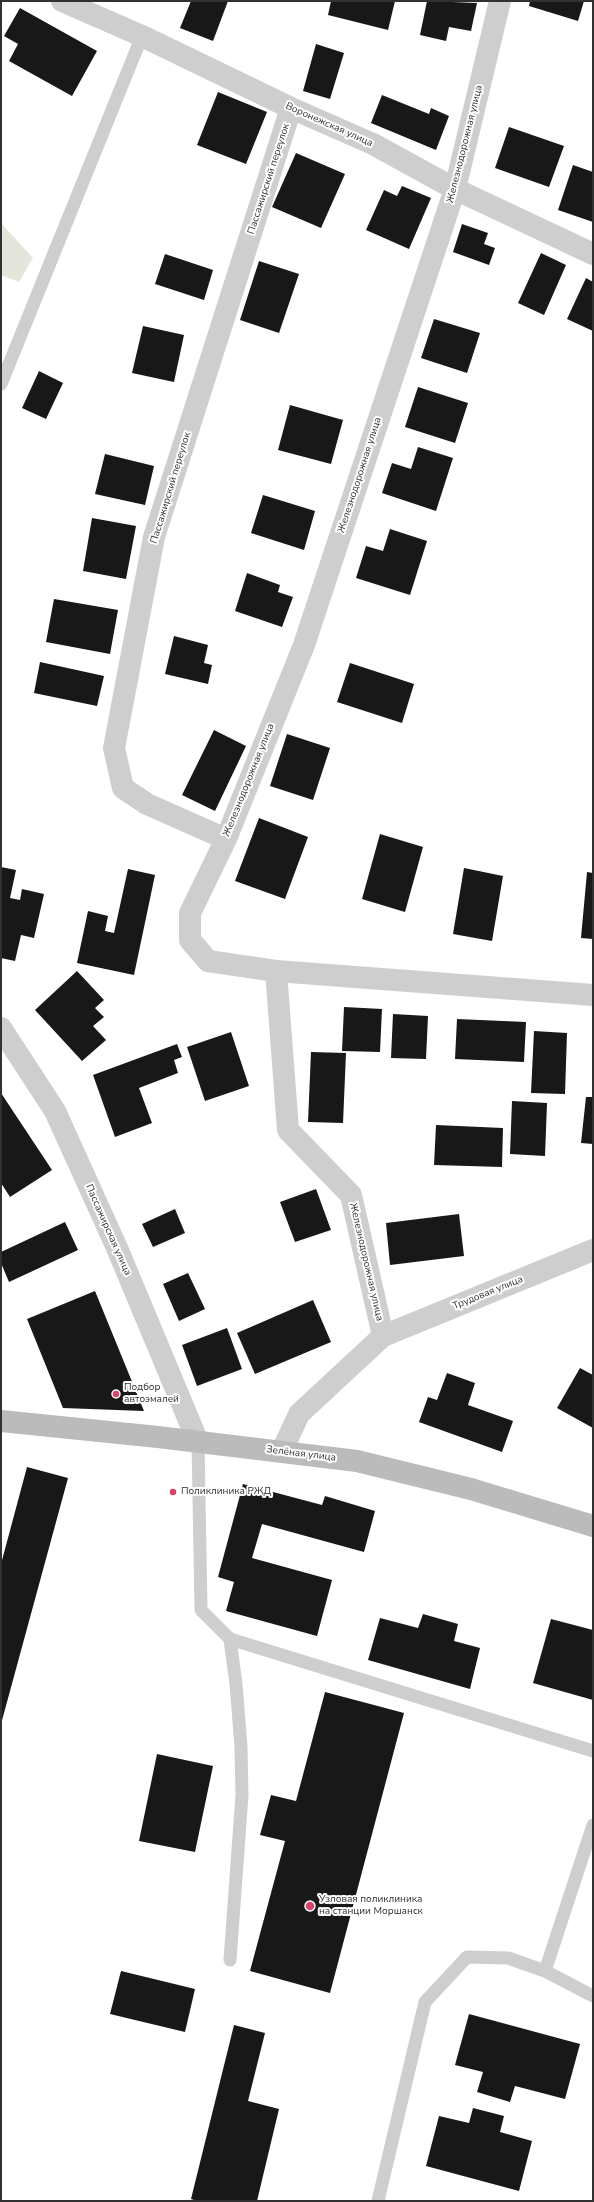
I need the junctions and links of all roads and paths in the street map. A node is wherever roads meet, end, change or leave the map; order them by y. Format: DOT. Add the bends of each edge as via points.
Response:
graph roads {
  1 [pos="62,1"];
  2 [pos="500,1"];
  3 [pos="142,36"];
  4 [pos="292,108"];
  5 [pos="455,189"];
  6 [pos="593,254"];
  7 [pos="5,365"];
  8 [pos="1,384"];
  9 [pos="226,839"];
  10 [pos="276,971"];
  11 [pos="593,995"];
  12 [pos="1,1028"];
  13 [pos="593,1250"];
  14 [pos="383,1336"];
  15 [pos="1,1421"];
  16 [pos="198,1442"];
  17 [pos="282,1451"];
  18 [pos="593,1526"];
  19 [pos="230,1639"];
  20 [pos="593,1751"];
  21 [pos="593,1825"];
  22 [pos="230,1960"];
  23 [pos="545,1971"];
  24 [pos="593,1996"];
  25 [pos="378,2201"];
  1 -- 3 [label="street, Воронежская улица"];
  2 -- 5 [label="street, Железнодорожная улица"];
  3 -- 4 [label="street, Воронежская улица"];
  3 -- 7 [label="lane"];
  4 -- 5 [label="street, Воронежская улица" via="373,144"];
  4 -- 9 [label="street, Пассажирский переулок" via="154,537 114,748 122,788 147,804"];
  5 -- 6 [label="street, Воронежская улица"];
  5 -- 9 [label="street, Железнодорожная улица" via="304,645"];
  7 -- 8 [label="lane"];
  9 -- 10 [label="street, Железнодорожная улица" via="190,913 190,940 208,961"];
  10 -- 11 [label="street"];
  10 -- 14 [label="street, Железнодорожная улица" via="288,1130 351,1195"];
  12 -- 16 [label="street, Пассажирская улица" via="55,1111 117,1248"];
  13 -- 14 [label="street, Трудовая улица"];
  14 -- 17 [label="street" via="299,1414"];
  15 -- 16 [label="street, Зелёная улица"];
  16 -- 17 [label="street, Зелёная улица"];
  16 -- 19 [label="lane" via="201,1610"];
  17 -- 18 [label="street, Зелёная улица" via="365,1463 471,1489"];
  19 -- 20 [label="lane"];
  19 -- 22 [label="lane" via="241,1747 242,1795"];
  21 -- 23 [label="lane"];
  23 -- 24 [label="lane"];
  23 -- 25 [label="lane" via="508,1958 467,1957 425,2002"];
}
